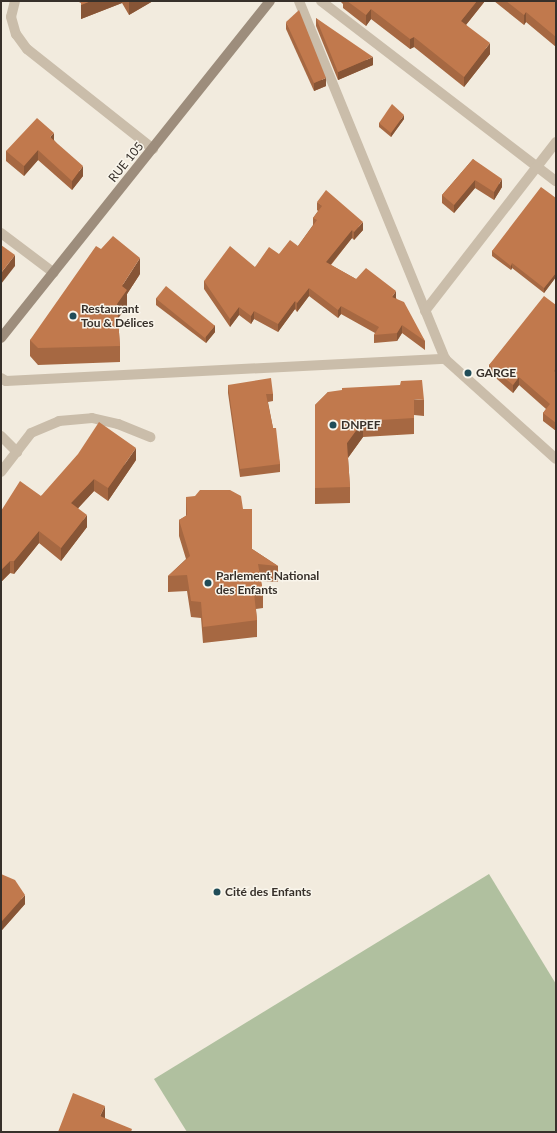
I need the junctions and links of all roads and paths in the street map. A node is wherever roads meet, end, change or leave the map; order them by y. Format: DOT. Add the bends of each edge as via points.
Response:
graph roads {
  1 [pos="15,1"];
  2 [pos="270,1"];
  3 [pos="298,1"];
  4 [pos="321,1"];
  5 [pos="556,142"];
  6 [pos="153,149"];
  7 [pos="537,167"];
  8 [pos="556,181"];
  9 [pos="1,233"];
  10 [pos="54,273"];
  11 [pos="425,311"];
  12 [pos="1,338"];
  13 [pos="445,359"];
  14 [pos="1,378"];
  15 [pos="1,436"];
  16 [pos="150,436"];
  17 [pos="17,452"];
  18 [pos="556,459"];
  19 [pos="1,472"];
  1 -- 6 [label="street" via="11,17 16,34 26,49"];
  2 -- 6 [label="street, RUE 105"];
  3 -- 11 [label="street"];
  4 -- 7 [label="street"];
  5 -- 7 [label="street"];
  6 -- 10 [label="street, RUE 105"];
  7 -- 8 [label="street"];
  7 -- 11 [label="street"];
  9 -- 10 [label="street"];
  10 -- 12 [label="street, RUE 105"];
  11 -- 13 [label="street"];
  13 -- 14 [label="street" via="6,381"];
  13 -- 18 [label="street"];
  15 -- 17 [label="street"];
  16 -- 17 [label="street" via="92,418 59,421 31,433"];
  17 -- 19 [label="street"];
}
